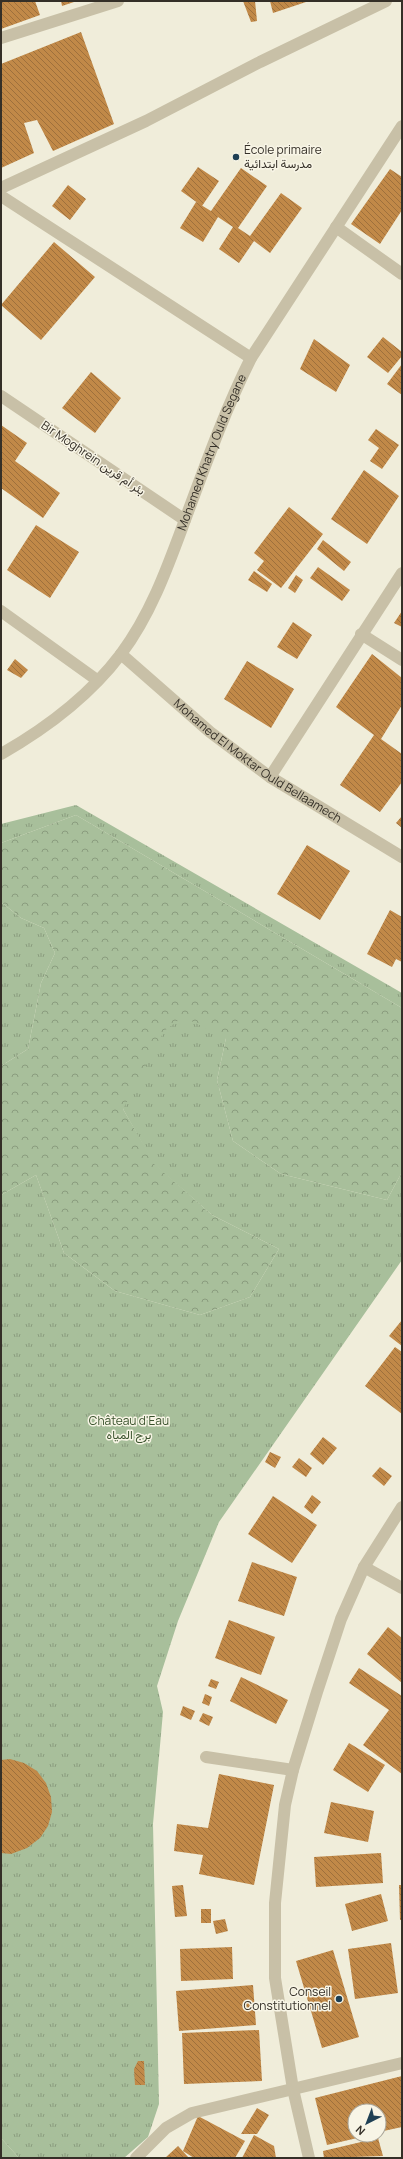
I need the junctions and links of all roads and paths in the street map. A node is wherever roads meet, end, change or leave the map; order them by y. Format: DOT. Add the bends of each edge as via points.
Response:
graph roads {
  1 [pos="118,1"];
  2 [pos="386,1"];
  3 [pos="1,38"];
  4 [pos="402,126"];
  5 [pos="1,188"];
  6 [pos="1,196"];
  7 [pos="336,227"];
  8 [pos="402,274"];
  9 [pos="251,358"];
  10 [pos="1,396"];
  11 [pos="185,520"];
  12 [pos="402,573"];
  13 [pos="1,611"];
  14 [pos="361,634"];
  15 [pos="121,654"];
  16 [pos="402,660"];
  17 [pos="97,680"];
  18 [pos="1,754"];
  19 [pos="270,777"];
  20 [pos="402,856"];
  21 [pos="402,1506"];
  22 [pos="364,1567"];
  23 [pos="402,1588"];
  24 [pos="206,1757"];
  25 [pos="293,1770"];
  26 [pos="402,2063"];
  27 [pos="293,2089"];
  28 [pos="136,2158"];
  29 [pos="308,2158"];
  1 -- 3 [label="street"];
  2 -- 5 [label="street" via="146,121"];
  4 -- 7 [label="street, Mohamed Khatry Ould Segane"];
  6 -- 9 [label="street"];
  7 -- 8 [label="street"];
  7 -- 9 [label="street, Mohamed Khatry Ould Segane"];
  9 -- 11 [label="street, Mohamed Khatry Ould Segane" via="238,383"];
  10 -- 11 [label="street, Bir Moghrein بئر أم قرين"];
  11 -- 15 [label="street, Mohamed Khatry Ould Segane" via="166,572"];
  12 -- 14 [label="street"];
  13 -- 17 [label="street"];
  14 -- 16 [label="street"];
  14 -- 19 [label="street"];
  15 -- 17 [label="street, Mohamed Khatry Ould Segane"];
  15 -- 19 [label="street, Mohamed El Moktar Ould Bellaamech" via="210,732"];
  17 -- 18 [label="street, Mohamed Khatry Ould Segane" via="70,706"];
  19 -- 20 [label="street, Mohamed El Moktar Ould Bellaamech"];
  21 -- 22 [label="street"];
  22 -- 23 [label="street"];
  22 -- 25 [label="street" via="341,1619"];
  24 -- 25 [label="street"];
  25 -- 27 [label="street" via="285,1805 275,1903 275,1978"];
  26 -- 27 [label="street"];
  27 -- 28 [label="street" via="192,2113 166,2128"];
  27 -- 29 [label="street"];
}
